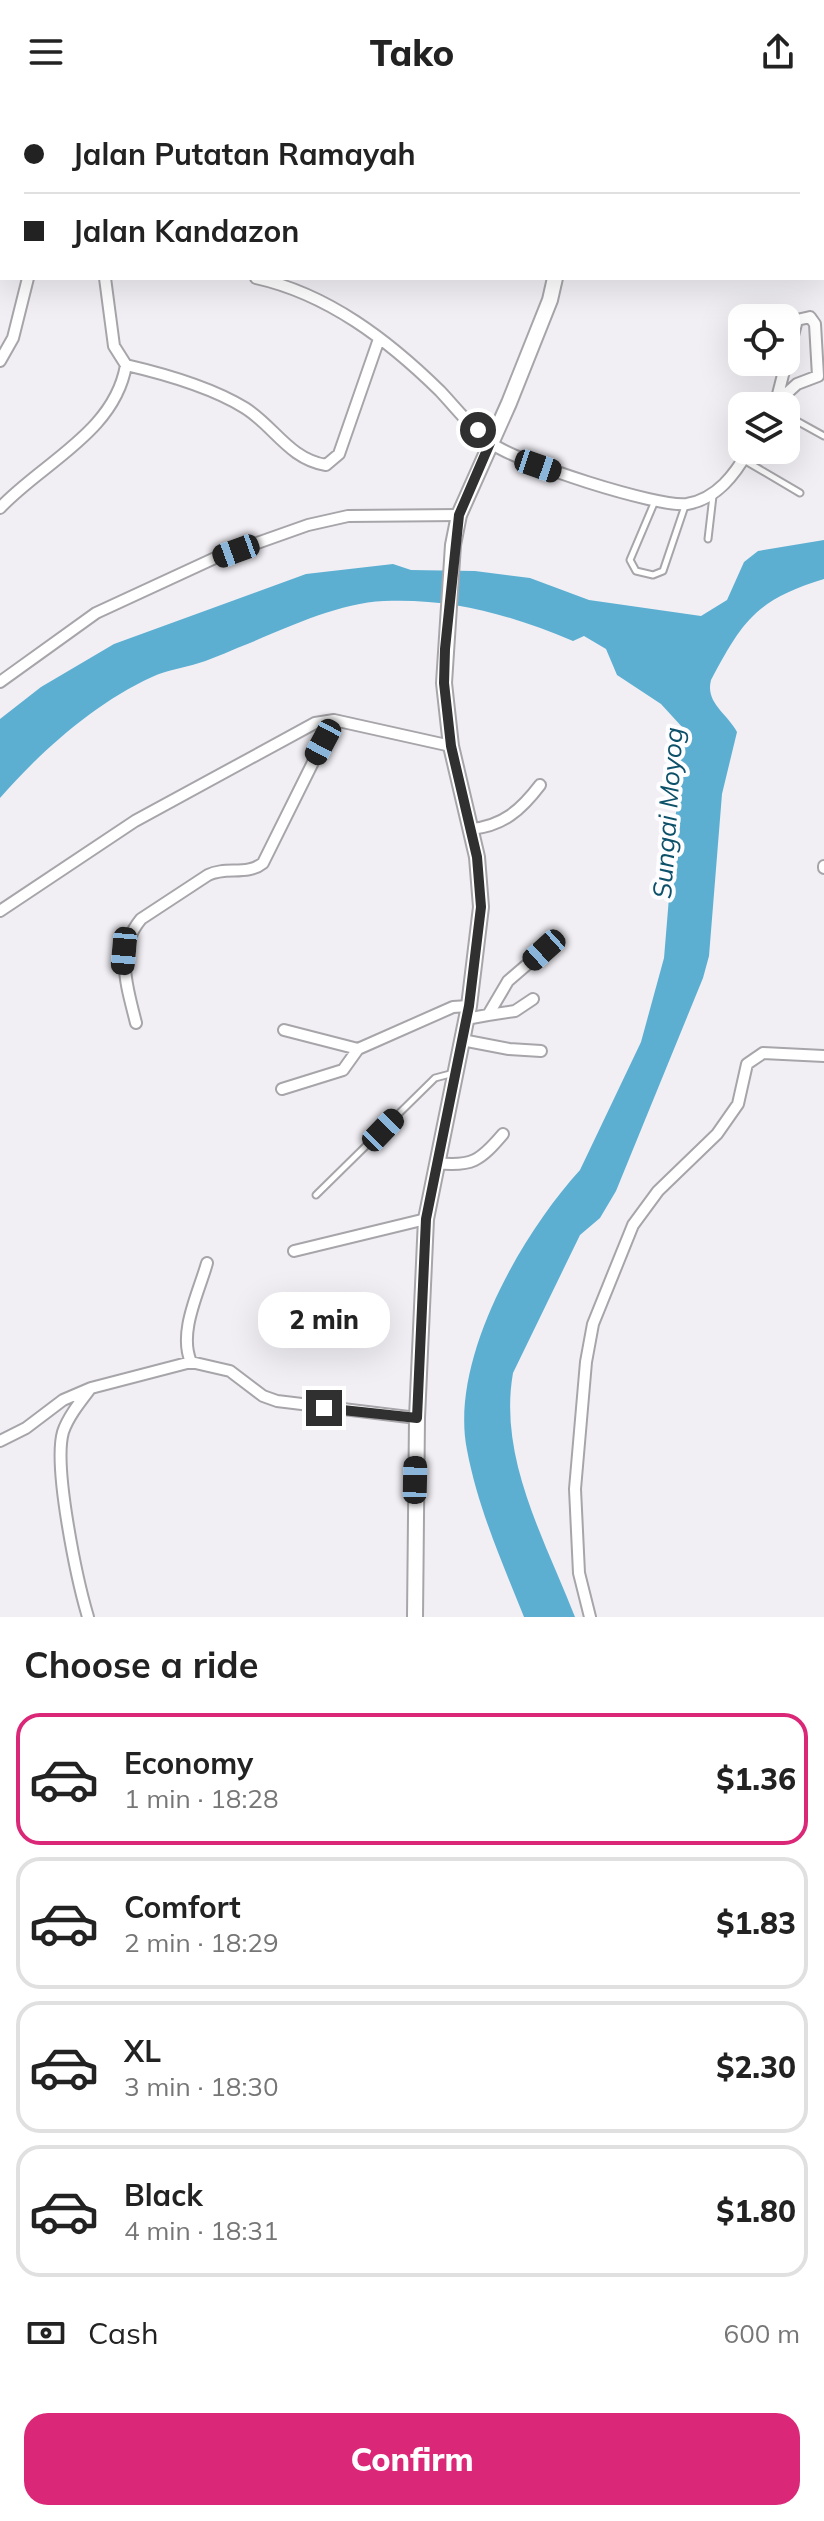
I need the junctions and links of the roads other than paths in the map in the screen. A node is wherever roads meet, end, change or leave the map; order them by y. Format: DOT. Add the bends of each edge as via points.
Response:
graph roads {
  1 [pos="28,280"];
  2 [pos="105,280"];
  3 [pos="263,280"];
  4 [pos="555,280"];
  5 [pos="800,319"];
  6 [pos="379,339"];
  7 [pos="0,361"];
  8 [pos="126,365"];
  9 [pos="788,376"];
  10 [pos="797,384"];
  11 [pos="789,392"];
  12 [pos="800,423"];
  13 [pos="824,436"];
  14 [pos="490,443"];
  15 [pos="739,464"];
  16 [pos="759,464"];
  17 [pos="800,493"];
  18 [pos="713,495"];
  19 [pos="656,499"];
  20 [pos="685,505"];
  21 [pos="0,508"];
  22 [pos="459,515"];
  23 [pos="708,539"];
  24 [pos="0,682"];
  25 [pos="334,720"];
  26 [pos="451,746"];
  27 [pos="540,785"];
  28 [pos="471,829"];
  29 [pos="0,911"];
  30 [pos="544,950"];
  31 [pos="533,999"];
  32 [pos="468,1012"];
  33 [pos="488,1015"];
  34 [pos="136,1023"];
  35 [pos="284,1030"];
  36 [pos="462,1040"];
  37 [pos="358,1049"];
  38 [pos="541,1051"];
  39 [pos="824,1056"];
  40 [pos="455,1073"];
  41 [pos="282,1089"];
  42 [pos="503,1134"];
  43 [pos="436,1163"];
  44 [pos="316,1195"];
  45 [pos="426,1219"];
  46 [pos="294,1251"];
  47 [pos="207,1263"];
  48 [pos="191,1362"];
  49 [pos="91,1388"];
  50 [pos="417,1418"];
  51 [pos="0,1441"];
  52 [pos="88,1617"];
  53 [pos="415,1617"];
  54 [pos="590,1617"];
  1 -- 7 [label="street" via="13,338"];
  2 -- 8 [label="street" via="114,346"];
  3 -- 6 [label="street" via="318,297"];
  4 -- 14 [label="main road"];
  5 -- 10 [label="street" via="810,317 815,324 820,372"];
  6 -- 8 [label="street" via="339,454 326,465 290,449 235,403"];
  6 -- 14 [label="street"];
  8 -- 21 [label="street" via="115,401 74,445"];
  9 -- 10 [label="street"];
  10 -- 11 [label="street"];
  12 -- 13 [label="lane"];
  14 -- 19 [label="street" via="521,461"];
  14 -- 22 [label="main road"];
  15 -- 18 [label="street"];
  16 -- 17 [label="lane"];
  18 -- 20 [label="street"];
  18 -- 23 [label="lane"];
  19 -- 20 [label="street"];
  19 -- 20 [label="lane" via="630,560 636,571 653,575 663,571"];
  22 -- 24 [label="street" via="348,516 278,535 96,613"];
  22 -- 26 [label="main road" via="445,649"];
  25 -- 26 [label="street"];
  25 -- 29 [label="street" via="296,730 135,821"];
  25 -- 34 [label="street" via="263,863 247,870 217,870 134,928 123,967"];
  26 -- 28 [label="main road"];
  27 -- 28 [label="street" via="506,819"];
  28 -- 32 [label="main road" via="481,907"];
  30 -- 33 [label="street" via="508,981"];
  31 -- 33 [label="street" via="515,1011"];
  32 -- 33 [label="street"];
  32 -- 36 [label="main road"];
  32 -- 37 [label="street" via="453,1007"];
  35 -- 37 [label="street"];
  36 -- 38 [label="street"];
  36 -- 40 [label="main road"];
  37 -- 41 [label="street" via="343,1070"];
  39 -- 54 [label="street" via="763,1053 747,1064 738,1104 717,1134 646,1205 604,1290 586,1362 575,1489 579,1573"];
  40 -- 43 [label="main road"];
  40 -- 44 [label="lane" via="435,1078"];
  42 -- 43 [label="street" via="469,1164"];
  43 -- 45 [label="main road"];
  45 -- 46 [label="street"];
  45 -- 50 [label="main road"];
  47 -- 48 [label="street" via="188,1331"];
  48 -- 49 [label="street"];
  48 -- 50 [label="street" via="230,1371 277,1401"];
  49 -- 51 [label="street"];
  49 -- 52 [label="street" via="66,1424 61,1449 70,1532"];
  50 -- 53 [label="main road"];
}
